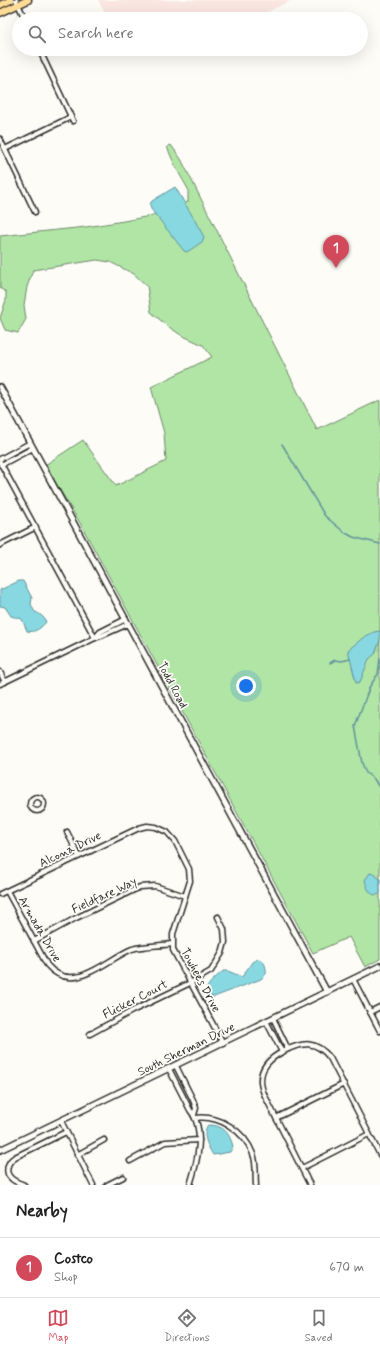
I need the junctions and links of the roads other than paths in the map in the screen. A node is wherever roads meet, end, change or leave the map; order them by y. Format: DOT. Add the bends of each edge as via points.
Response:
graph roads {
  1 [pos="11,0"];
  2 [pos="28,0"];
  3 [pos="17,2"];
  4 [pos="0,5"];
  5 [pos="22,12"];
  6 [pos="0,13"];
  7 [pos="42,56"];
  8 [pos="0,139"];
  9 [pos="5,149"];
  10 [pos="35,212"];
  11 [pos="0,387"];
  12 [pos="32,446"];
  13 [pos="0,459"];
  14 [pos="0,463"];
  15 [pos="36,527"];
  16 [pos="0,545"];
  17 [pos="127,622"];
  18 [pos="95,638"];
  19 [pos="0,672"];
  20 [pos="5,682"];
  21 [pos="0,684"];
  22 [pos="150,826"];
  23 [pos="67,832"];
  24 [pos="79,856"];
  25 [pos="7,891"];
  26 [pos="0,894"];
  27 [pos="185,896"];
  28 [pos="218,916"];
  29 [pos="34,941"];
  30 [pos="172,944"];
  31 [pos="380,966"];
  32 [pos="353,979"];
  33 [pos="190,983"];
  34 [pos="327,992"];
  35 [pos="380,1007"];
  36 [pos="370,1012"];
  37 [pos="273,1018"];
  38 [pos="266,1021"];
  39 [pos="380,1031"];
  40 [pos="90,1034"];
  41 [pos="223,1042"];
  42 [pos="288,1049"];
  43 [pos="282,1052"];
  44 [pos="176,1066"];
  45 [pos="169,1069"];
  46 [pos="344,1084"];
  47 [pos="195,1117"];
  48 [pos="276,1118"];
  49 [pos="60,1121"];
  50 [pos="66,1132"];
  51 [pos="369,1134"];
  52 [pos="104,1140"];
  53 [pos="198,1140"];
  54 [pos="0,1150"];
  55 [pos="77,1155"];
  56 [pos="380,1155"];
  57 [pos="130,1161"];
  58 [pos="302,1168"];
  59 [pos="123,1176"];
  60 [pos="24,1185"];
  61 [pos="93,1185"];
  62 [pos="107,1185"];
  63 [pos="190,1185"];
  64 [pos="256,1185"];
  65 [pos="310,1185"];
  1 -- 4 [label="main road"];
  2 -- 3 [label="main road"];
  3 -- 5 [label="street"];
  3 -- 6 [label="main road"];
  7 -- 9 [label="street" via="72,119"];
  8 -- 9 [label="street"];
  9 -- 10 [label="street"];
  11 -- 12 [label="street, Todd Road"];
  12 -- 13 [label="street"];
  12 -- 14 [label="street"];
  12 -- 17 [label="street, Todd Road"];
  14 -- 15 [label="street"];
  15 -- 16 [label="street"];
  15 -- 18 [label="street"];
  17 -- 18 [label="street" via="100,632"];
  17 -- 34 [label="street, Todd Road"];
  18 -- 20 [label="street"];
  19 -- 20 [label="street"];
  20 -- 21 [label="street"];
  22 -- 24 [label="street, Alcona Drive" via="138,828"];
  22 -- 27 [label="street, Towhees Drive" via="160,827 169,834 187,863 190,879"];
  23 -- 24 [label="street"];
  24 -- 25 [label="street, Alcona Drive"];
  25 -- 26 [label="street, Alcona Drive"];
  25 -- 29 [label="street, Armada Drive"];
  27 -- 29 [label="street, Fieldfare Way" via="154,886 140,887"];
  27 -- 30 [label="street, Towhees Drive"];
  28 -- 33 [label="street, Flicker Court" via="225,934 224,950 211,971"];
  29 -- 30 [label="street, Armada Drive" via="52,971 67,978 78,977 134,949"];
  30 -- 33 [label="street, Towhees Drive"];
  31 -- 32 [label="street, South Sherman Drive"];
  32 -- 34 [label="street, South Sherman Drive"];
  32 -- 36 [label="street"];
  33 -- 40 [label="street, Flicker Court"];
  33 -- 41 [label="street, Towhees Drive"];
  34 -- 37 [label="street, South Sherman Drive"];
  35 -- 36 [label="street"];
  36 -- 39 [label="street"];
  37 -- 38 [label="street, South Sherman Drive"];
  37 -- 42 [label="street"];
  38 -- 41 [label="street, South Sherman Drive"];
  38 -- 43 [label="street"];
  41 -- 44 [label="street, South Sherman Drive"];
  42 -- 43 [label="street"];
  42 -- 46 [label="street" via="302,1044 319,1047 330,1058"];
  43 -- 48 [label="street" via="266,1063 260,1081"];
  44 -- 45 [label="street, South Sherman Drive"];
  44 -- 47 [label="street" via="196,1108"];
  45 -- 47 [label="street"];
  45 -- 49 [label="street, South Sherman Drive"];
  46 -- 48 [label="street"];
  46 -- 51 [label="street"];
  47 -- 53 [label="street"];
  47 -- 64 [label="street" via="218,1120 239,1134 253,1154"];
  48 -- 58 [label="street"];
  49 -- 50 [label="street"];
  49 -- 54 [label="street, South Sherman Drive"];
  50 -- 55 [label="street"];
  50 -- 60 [label="street" via="12,1159 7,1165 11,1179"];
  51 -- 56 [label="street"];
  51 -- 58 [label="street"];
  52 -- 55 [label="street"];
  53 -- 57 [label="street" via="165,1142"];
  53 -- 63 [label="street" via="197,1161"];
  55 -- 61 [label="street"];
  58 -- 65 [label="street"];
  59 -- 62 [label="street"];
}
